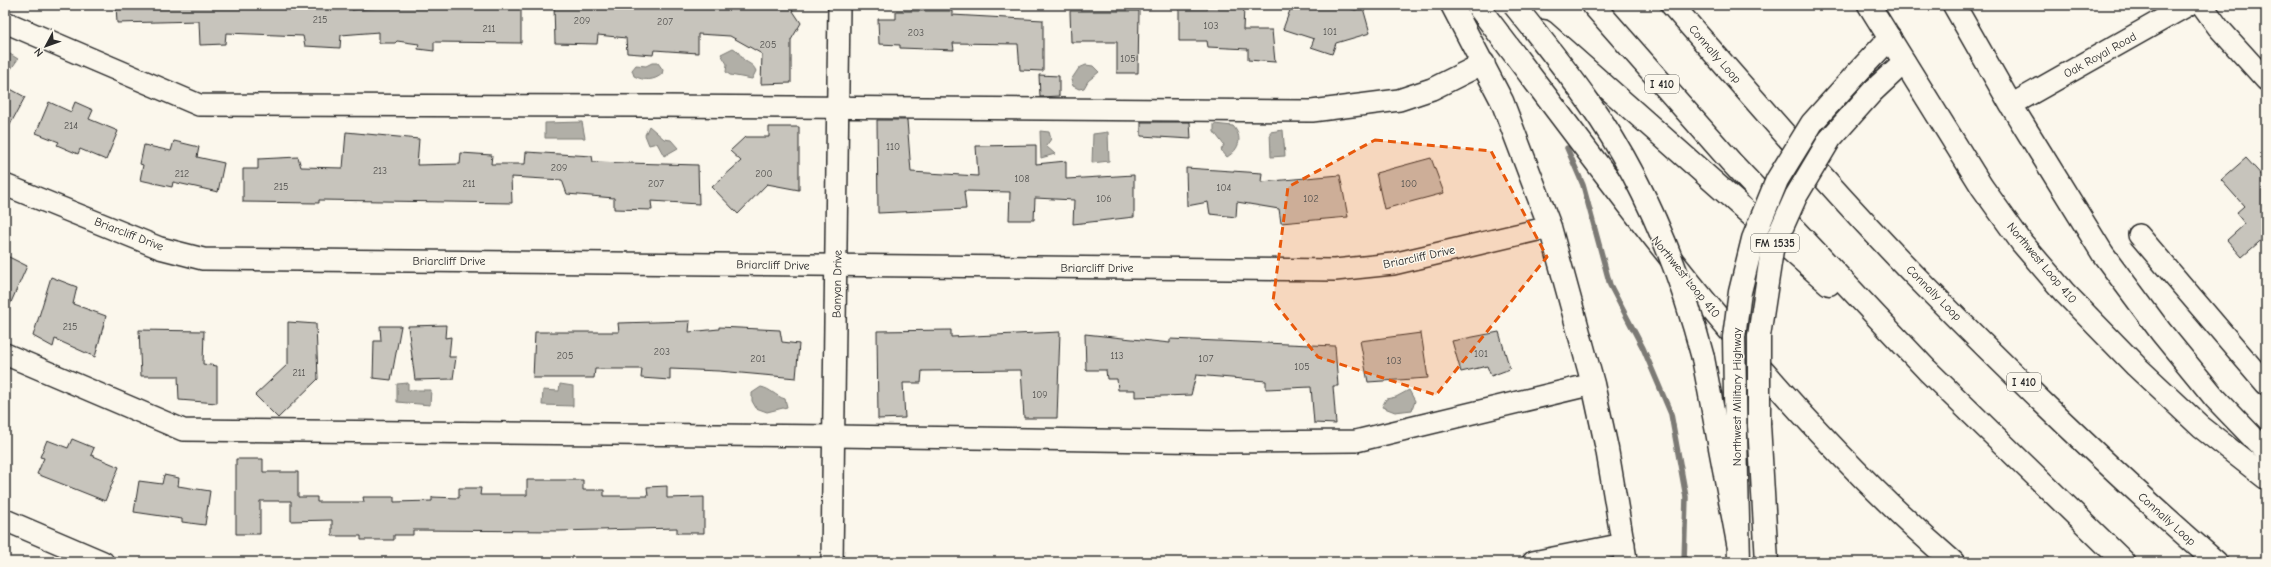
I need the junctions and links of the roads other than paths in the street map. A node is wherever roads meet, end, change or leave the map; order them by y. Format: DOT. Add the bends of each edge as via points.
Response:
graph roads {
  1 [pos="839,5"];
  2 [pos="1452,5"];
  3 [pos="1477,5"];
  4 [pos="1514,5"];
  5 [pos="1593,5"];
  6 [pos="1672,5"];
  7 [pos="1869,5"];
  8 [pos="1954,5"];
  9 [pos="2188,5"];
  10 [pos="2202,5"];
  11 [pos="5,22"];
  12 [pos="1890,38"];
  13 [pos="1904,62"];
  14 [pos="1484,63"];
  15 [pos="2266,80"];
  16 [pos="2011,105"];
  17 [pos="838,106"];
  18 [pos="5,185"];
  19 [pos="1550,227"];
  20 [pos="2139,235"];
  21 [pos="837,266"];
  22 [pos="5,354"];
  23 [pos="1927,370"];
  24 [pos="1593,384"];
  25 [pos="2266,384"];
  26 [pos="834,436"];
  27 [pos="2266,451"];
  28 [pos="2266,478"];
  29 [pos="5,520"];
  30 [pos="2088,528"];
  31 [pos="1625,553"];
  32 [pos="1739,553"];
  33 [pos="1947,558"];
  34 [pos="103,562"];
  35 [pos="832,562"];
  36 [pos="1533,562"];
  37 [pos="1768,562"];
  38 [pos="2118,562"];
  39 [pos="2124,562"];
  40 [pos="2216,562"];
  1 -- 17 [label="street, Banyan Drive"];
  2 -- 14 [label="main road"];
  3 -- 33 [label="main road, Northwest Loop 410" via="1712,311 1786,396"];
  4 -- 23 [label="main road"];
  4 -- 32 [label="main road, bridge" via="1589,102 1626,163 1678,272 1703,358"];
  5 -- 23 [label="main road, I 410" via="1731,162"];
  6 -- 40 [label="main road, Connally Loop / I 410" via="1840,195 1929,290 2144,500"];
  7 -- 12 [label="main road, Northwest Loop 410"];
  8 -- 16 [label="main road"];
  9 -- 16 [label="street, Oak Royal Road"];
  10 -- 15 [label="street" via="2218,27"];
  11 -- 17 [label="street" via="198,105"];
  12 -- 13 [label="main road, Northwest Loop 410"];
  12 -- 32 [label="main road, Northwest Military Highway / FM 1535, bridge" via="1812,123 1777,180 1753,239 1740,292 1734,337"];
  13 -- 28 [label="main road, Northwest Loop 410" via="1982,187 2022,243 2055,282 2136,366 2201,427"];
  13 -- 37 [label="main road, Northwest Military Highway / FM 1535, bridge" via="1830,139 1796,196 1772,250 1759,336 1759,424"];
  14 -- 17 [label="street" via="1432,89 1400,100 1312,111"];
  14 -- 19 [label="main road" via="1502,101"];
  16 -- 27 [label="main road" via="2103,254 2161,332 2215,398"];
  17 -- 21 [label="street, Banyan Drive"];
  18 -- 21 [label="street, Briarcliff Drive" via="160,248 202,259"];
  19 -- 21 [label="street, Briarcliff Drive" via="1393,264 1335,270"];
  19 -- 24 [label="main road"];
  20 -- 25 [label="street"];
  21 -- 26 [label="street, Banyan Drive"];
  22 -- 26 [label="street" via="183,430"];
  23 -- 30 [label="main road, I 410"];
  24 -- 26 [label="street" via="1356,441 1229,442"];
  24 -- 31 [label="main road"];
  26 -- 35 [label="street, Banyan Drive"];
  29 -- 34 [label="street"];
  30 -- 38 [label="main road"];
  30 -- 39 [label="main road, I 410"];
  31 -- 36 [label="street"];
}
